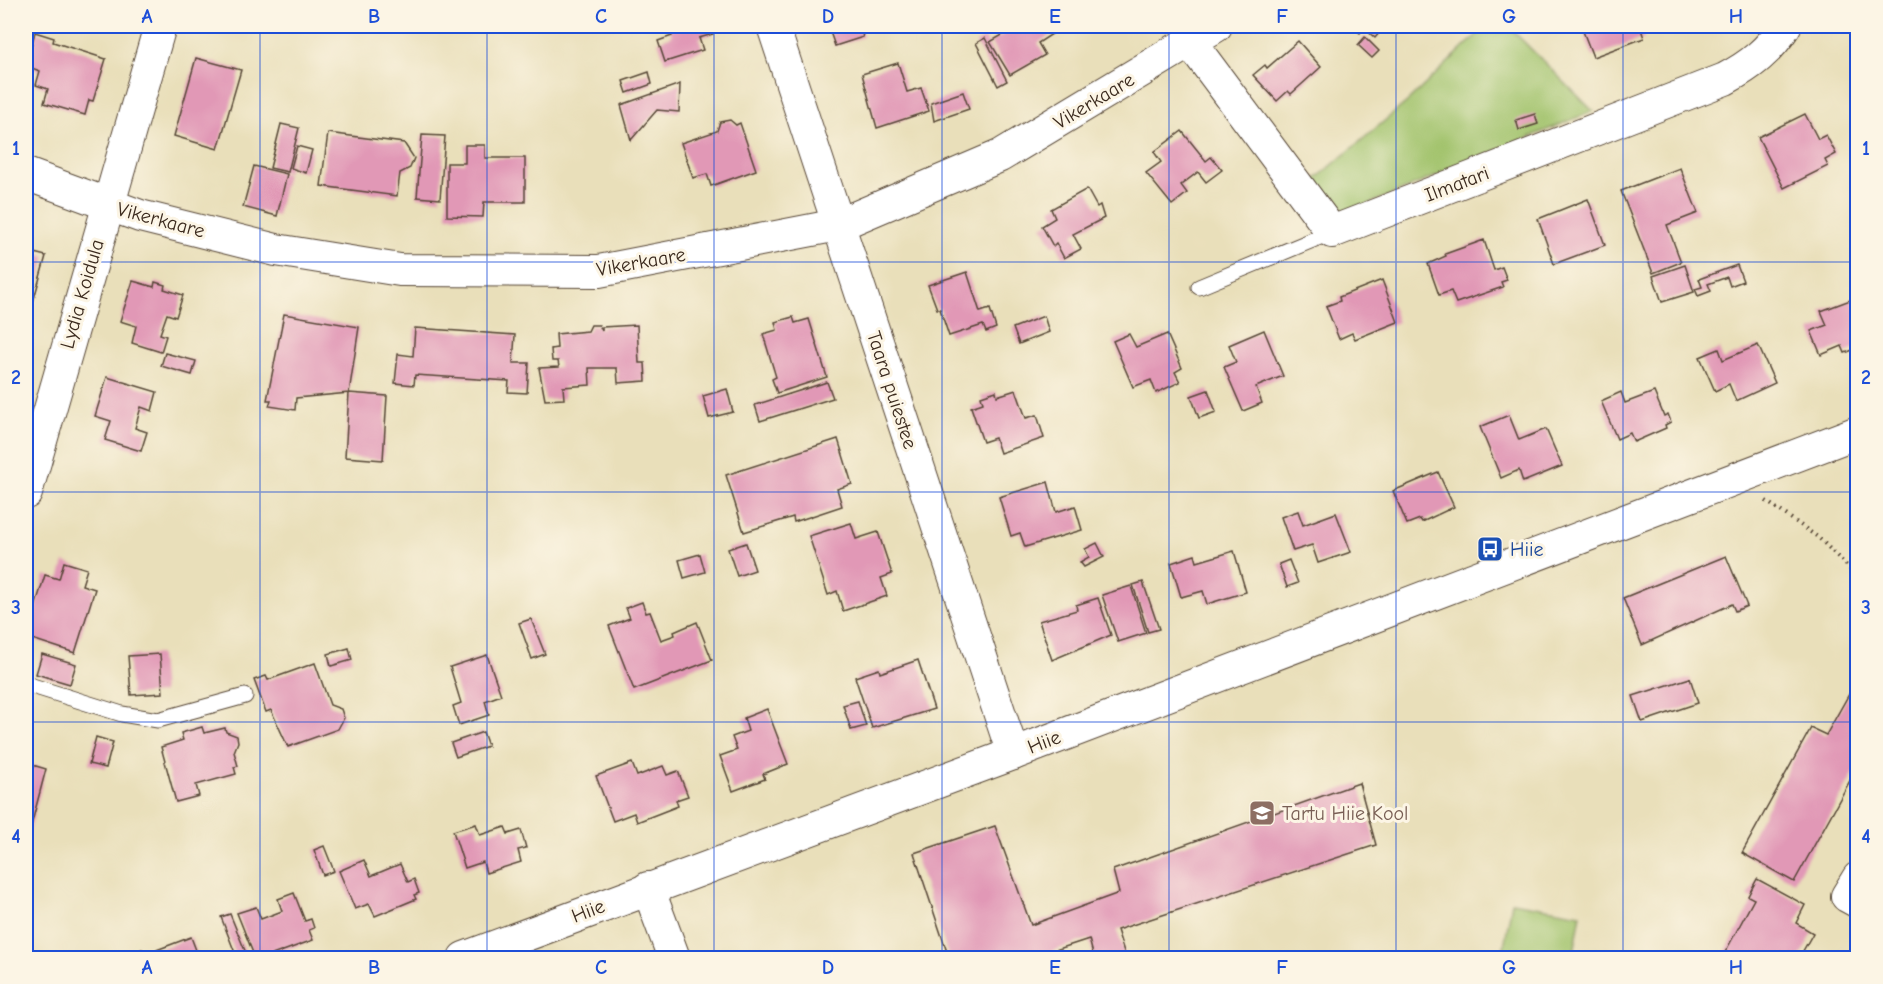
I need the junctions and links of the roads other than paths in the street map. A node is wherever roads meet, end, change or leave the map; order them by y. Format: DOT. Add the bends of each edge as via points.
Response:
graph roads {
  1 [pos="160,26"];
  2 [pos="773,26"];
  3 [pos="1216,26"];
  4 [pos="1785,26"];
  5 [pos="1191,43"];
  6 [pos="26,174"];
  7 [pos="108,205"];
  8 [pos="838,225"];
  9 [pos="1332,232"];
  10 [pos="1199,287"];
  11 [pos="1857,432"];
  12 [pos="26,493"];
  13 [pos="26,684"];
  14 [pos="246,696"];
  15 [pos="1013,754"];
  16 [pos="1857,878"];
  17 [pos="648,888"];
  18 [pos="1857,902"];
  19 [pos="464,958"];
  20 [pos="674,958"];
  1 -- 7 [label="street, Lydia Koidula"];
  2 -- 8 [label="street, Taara puiestee"];
  3 -- 5 [label="street, Vikerkaare"];
  4 -- 9 [label="street, Ilmatari" via="1751,65 1725,79"];
  5 -- 8 [label="street, Vikerkaare" via="1000,156"];
  5 -- 9 [label="street"];
  6 -- 7 [label="street, Vikerkaare"];
  7 -- 8 [label="street, Vikerkaare" via="276,250 400,270 599,271"];
  7 -- 12 [label="street, Lydia Koidula"];
  8 -- 15 [label="street, Taara puiestee"];
  9 -- 10 [label="lane"];
  11 -- 15 [label="street, Hiie"];
  13 -- 14 [label="lane" via="122,714 158,720"];
  15 -- 17 [label="street, Hiie"];
  16 -- 18 [label="street" via="1847,896"];
  17 -- 19 [label="street, Hiie"];
  17 -- 20 [label="street"];
}
